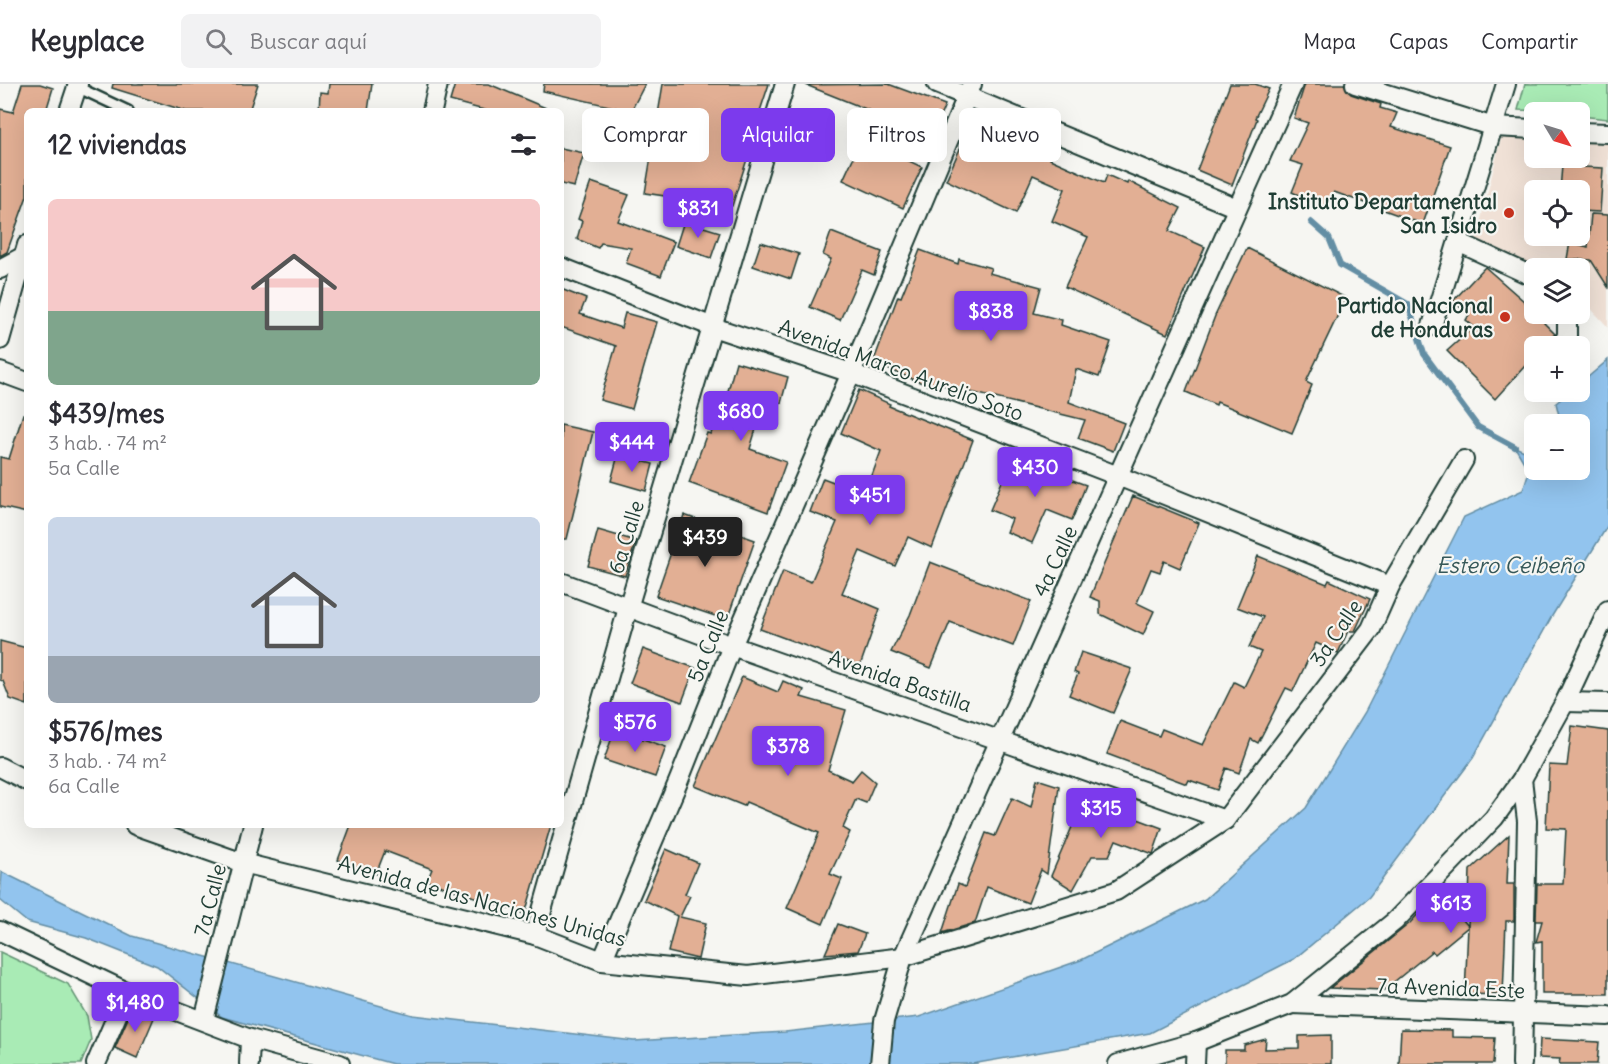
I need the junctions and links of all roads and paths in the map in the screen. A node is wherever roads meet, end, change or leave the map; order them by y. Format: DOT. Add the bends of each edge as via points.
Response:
graph roads {
  1 [pos="438,84"];
  2 [pos="785,84"];
  3 [pos="937,84"];
  4 [pos="1293,84"];
  5 [pos="1355,84"];
  6 [pos="1506,84"];
  7 [pos="77,86"];
  8 [pos="969,89"];
  9 [pos="70,108"];
  10 [pos="122,108"];
  11 [pos="433,108"];
  12 [pos="1494,127"];
  13 [pos="1524,128"];
  14 [pos="1590,133"];
  15 [pos="1608,134"];
  16 [pos="1237,208"];
  17 [pos="1458,242"];
  18 [pos="24,251"];
  19 [pos="24,254"];
  20 [pos="564,268"];
  21 [pos="0,269"];
  22 [pos="1524,272"];
  23 [pos="1432,326"];
  24 [pos="713,327"];
  25 [pos="0,340"];
  26 [pos="0,372"];
  27 [pos="851,373"];
  28 [pos="24,381"];
  29 [pos="1464,460"];
  30 [pos="1118,476"];
  31 [pos="564,583"];
  32 [pos="1390,586"];
  33 [pos="628,608"];
  34 [pos="1608,610"];
  35 [pos="732,646"];
  36 [pos="1565,702"];
  37 [pos="1608,703"];
  38 [pos="998,739"];
  39 [pos="0,767"];
  40 [pos="24,779"];
  41 [pos="1522,779"];
  42 [pos="1225,820"];
  43 [pos="144,828"];
  44 [pos="252,828"];
  45 [pos="243,863"];
  46 [pos="0,931"];
  47 [pos="535,935"];
  48 [pos="903,957"];
  49 [pos="602,961"];
  50 [pos="127,992"];
  51 [pos="1292,1004"];
  52 [pos="1524,1013"];
  53 [pos="1608,1017"];
  54 [pos="204,1020"];
  55 [pos="250,1039"];
  56 [pos="1196,1042"];
  57 [pos="96,1064"];
  58 [pos="249,1064"];
  59 [pos="340,1064"];
  60 [pos="880,1064"];
  61 [pos="1118,1064"];
  62 [pos="1195,1064"];
  63 [pos="1522,1064"];
  1 -- 11 [label="street"];
  2 -- 24 [label="street, 6a Calle"];
  3 -- 8 [label="street"];
  4 -- 16 [label="street, 4a Calle"];
  5 -- 12 [label="street"];
  6 -- 12 [label="street"];
  7 -- 9 [label="street"];
  7 -- 10 [label="lane"];
  8 -- 16 [label="street"];
  8 -- 27 [label="street, 5a Calle"];
  12 -- 13 [label="street"];
  12 -- 17 [label="street"];
  14 -- 15 [label="street"];
  16 -- 30 [label="street, 4a Calle"];
  17 -- 22 [label="street"];
  17 -- 23 [label="street"];
  18 -- 21 [label="street"];
  19 -- 25 [label="street"];
  20 -- 24 [label="street, Avenida Marco Aurelio Soto"];
  24 -- 27 [label="street, Avenida Marco Aurelio Soto"];
  24 -- 33 [label="street, 6a Calle"];
  26 -- 28 [label="street"];
  27 -- 30 [label="street, Avenida Marco Aurelio Soto"];
  27 -- 35 [label="street, 5a Calle"];
  29 -- 32 [label="street, 3a Calle"];
  30 -- 32 [label="street, Avenida Marco Aurelio Soto"];
  30 -- 38 [label="street, 4a Calle"];
  31 -- 33 [label="street, Avenida Bastilla"];
  32 -- 42 [label="street, 3a Calle" via="1371,629"];
  33 -- 35 [label="street, Avenida Bastilla"];
  33 -- 47 [label="street, 6a Calle"];
  34 -- 36 [label="street"];
  35 -- 38 [label="street, Avenida Bastilla"];
  35 -- 49 [label="street, 5a Calle"];
  36 -- 37 [label="street"];
  36 -- 41 [label="street"];
  38 -- 42 [label="street, Avenida Bastilla"];
  38 -- 48 [label="street, 4a Calle"];
  39 -- 40 [label="street"];
  41 -- 51 [label="street" via="1494,818 1395,921"];
  41 -- 52 [label="street" via="1527,821"];
  42 -- 48 [label="street, Avenida de las Naciones Unidas" via="1116,891"];
  43 -- 45 [label="street, Avenida de las Naciones Unidas"];
  44 -- 45 [label="street, 7a Calle"];
  45 -- 47 [label="street, Avenida de las Naciones Unidas"];
  45 -- 54 [label="street, 7a Calle"];
  46 -- 50 [label="street"];
  47 -- 49 [label="street, Avenida de las Naciones Unidas"];
  48 -- 49 [label="street, Avenida de las Naciones Unidas" via="748,976"];
  48 -- 60 [label="street, 4a Calle" via="884,1021"];
  50 -- 54 [label="street"];
  50 -- 57 [label="street"];
  51 -- 52 [label="street, 7a Avenida Este"];
  51 -- 56 [label="street"];
  52 -- 53 [label="street, 7a Avenida Este"];
  52 -- 63 [label="street"];
  54 -- 55 [label="street"];
  55 -- 58 [label="street"];
  55 -- 59 [label="street"];
  56 -- 61 [label="street"];
  56 -- 62 [label="street"];
}
